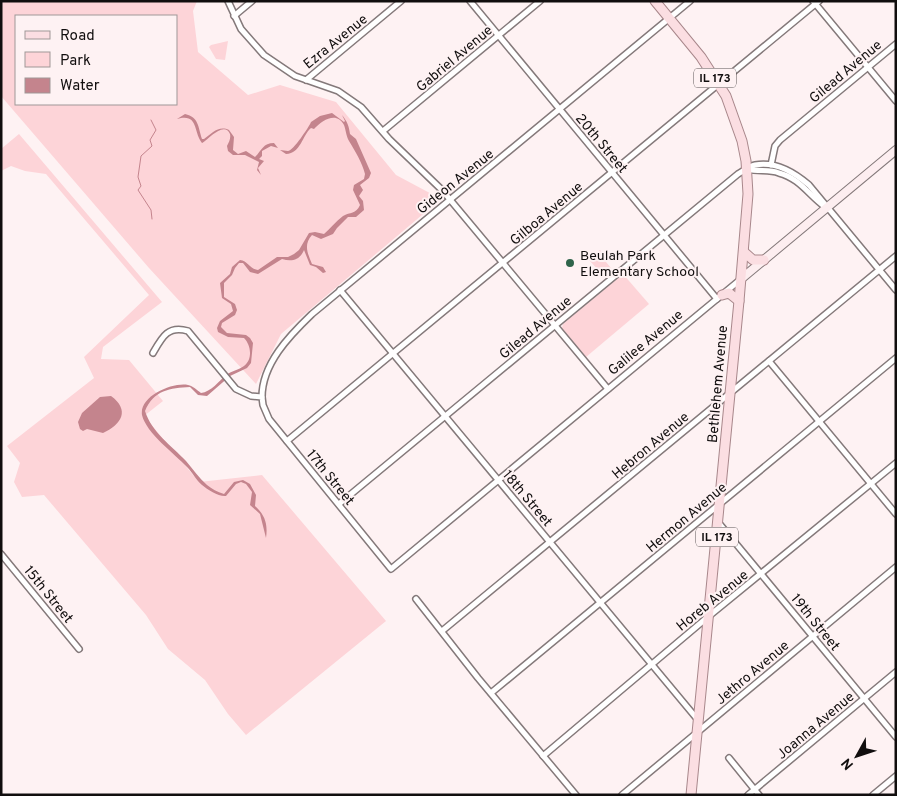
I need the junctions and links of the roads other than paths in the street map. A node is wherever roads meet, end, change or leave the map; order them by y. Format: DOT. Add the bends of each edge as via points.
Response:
graph roads {
  1 [pos="228,1"];
  2 [pos="252,1"];
  3 [pos="402,1"];
  4 [pos="470,1"];
  5 [pos="540,1"];
  6 [pos="655,1"];
  7 [pos="690,1"];
  8 [pos="816,2"];
  9 [pos="234,16"];
  10 [pos="669,19"];
  11 [pos="498,35"];
  12 [pos="896,44"];
  13 [pos="868,68"];
  14 [pos="306,80"];
  15 [pos="719,84"];
  16 [pos="896,101"];
  17 [pos="560,110"];
  18 [pos="383,132"];
  19 [pos="896,150"];
  20 [pos="771,168"];
  21 [pos="747,169"];
  22 [pos="612,172"];
  23 [pos="450,200"];
  24 [pos="827,208"];
  25 [pos="664,235"];
  26 [pos="744,252"];
  27 [pos="896,256"];
  28 [pos="764,260"];
  29 [pos="503,263"];
  30 [pos="879,270"];
  31 [pos="741,279"];
  32 [pos="340,290"];
  33 [pos="896,290"];
  34 [pos="720,297"];
  35 [pos="739,301"];
  36 [pos="555,326"];
  37 [pos="153,353"];
  38 [pos="393,354"];
  39 [pos="896,358"];
  40 [pos="769,361"];
  41 [pos="608,389"];
  42 [pos="730,393"];
  43 [pos="262,397"];
  44 [pos="445,416"];
  45 [pos="820,422"];
  46 [pos="287,441"];
  47 [pos="896,464"];
  48 [pos="498,479"];
  49 [pos="871,484"];
  50 [pos="339,504"];
  51 [pos="720,504"];
  52 [pos="896,514"];
  53 [pos="718,522"];
  54 [pos="550,542"];
  55 [pos="410,552"];
  56 [pos="1,554"];
  57 [pos="896,567"];
  58 [pos="762,574"];
  59 [pos="416,599"];
  60 [pos="601,603"];
  61 [pos="709,616"];
  62 [pos="442,631"];
  63 [pos="812,636"];
  64 [pos="79,649"];
  65 [pos="652,664"];
  66 [pos="896,672"];
  67 [pos="491,693"];
  68 [pos="864,698"];
  69 [pos="698,720"];
  70 [pos="697,732"];
  71 [pos="896,737"];
  72 [pos="544,756"];
  73 [pos="728,758"];
  74 [pos="896,776"];
  75 [pos="755,789"];
  76 [pos="576,795"];
  77 [pos="622,795"];
  78 [pos="691,795"];
  79 [pos="748,795"];
  80 [pos="759,795"];
  81 [pos="873,795"];
  1 -- 9 [label="street"];
  2 -- 9 [label="street"];
  3 -- 14 [label="street, Ezra Avenue"];
  4 -- 11 [label="street, 20th Street"];
  5 -- 11 [label="street, Gabriel Avenue"];
  6 -- 10 [label="main road, Bethlehem Avenue / IL 173"];
  7 -- 10 [label="street, Gideon Avenue"];
  8 -- 13 [label="street"];
  8 -- 15 [label="street, Gilboa Avenue"];
  9 -- 14 [label="street" via="264,55"];
  10 -- 15 [label="main road, Bethlehem Avenue / IL 173"];
  10 -- 17 [label="street, Gideon Avenue"];
  11 -- 17 [label="street, 20th Street"];
  11 -- 18 [label="street, Gabriel Avenue"];
  12 -- 13 [label="street, Gilead Avenue"];
  13 -- 16 [label="street"];
  13 -- 20 [label="street, Gilead Avenue" via="780,140 775,146"];
  14 -- 18 [label="street" via="352,100"];
  15 -- 21 [label="main road, Bethlehem Avenue / IL 173" via="742,141"];
  15 -- 22 [label="street, Gilboa Avenue"];
  17 -- 22 [label="street, 20th Street"];
  17 -- 23 [label="street, Gideon Avenue"];
  18 -- 23 [label="street"];
  19 -- 24 [label="street, Galilee Avenue"];
  20 -- 21 [label="street"];
  20 -- 24 [label="street" via="781,167 800,177"];
  21 -- 25 [label="street, Gilead Avenue"];
  21 -- 26 [label="main road, Bethlehem Avenue / IL 173" via="748,212"];
  22 -- 25 [label="street, 20th Street"];
  22 -- 29 [label="street, Gilboa Avenue"];
  23 -- 29 [label="street"];
  23 -- 32 [label="street, Gideon Avenue"];
  24 -- 28 [label="street, Galilee Avenue"];
  24 -- 30 [label="street"];
  25 -- 34 [label="street, 20th Street"];
  25 -- 36 [label="street, Gilead Avenue"];
  26 -- 28 [label="main road" via="753,260"];
  26 -- 31 [label="main road, Bethlehem Avenue / IL 173"];
  27 -- 30 [label="street, Hebron Avenue"];
  28 -- 31 [label="street, Galilee Avenue"];
  29 -- 36 [label="street"];
  29 -- 38 [label="street, Gilboa Avenue"];
  30 -- 33 [label="street"];
  30 -- 40 [label="street, Hebron Avenue"];
  31 -- 34 [label="street, Galilee Avenue"];
  31 -- 35 [label="main road, Bethlehem Avenue / IL 173"];
  32 -- 38 [label="street, 18th Street"];
  32 -- 43 [label="street, Gideon Avenue" via="297,328 279,351 264,381"];
  34 -- 35 [label="main road" via="729,293"];
  34 -- 41 [label="street, Galilee Avenue"];
  35 -- 42 [label="main road, Bethlehem Avenue / IL 173"];
  36 -- 41 [label="street"];
  36 -- 44 [label="street, Gilead Avenue"];
  37 -- 43 [label="street" via="166,333 178,328 188,331 236,389"];
  38 -- 44 [label="street, 18th Street"];
  38 -- 46 [label="street, Gilboa Avenue"];
  39 -- 45 [label="street, Hermon Avenue"];
  40 -- 42 [label="street, Hebron Avenue"];
  40 -- 45 [label="street"];
  41 -- 48 [label="street, Galilee Avenue"];
  42 -- 51 [label="main road, Bethlehem Avenue / IL 173"];
  42 -- 54 [label="street, Hebron Avenue"];
  43 -- 46 [label="street, 17th Street" via="266,413"];
  44 -- 48 [label="street, 18th Street"];
  44 -- 50 [label="street, Gilead Avenue"];
  45 -- 49 [label="street"];
  45 -- 51 [label="street, Hermon Avenue"];
  46 -- 50 [label="street, 17th Street"];
  47 -- 49 [label="street, Horeb Avenue"];
  48 -- 54 [label="street, 18th Street"];
  48 -- 55 [label="street, Galilee Avenue"];
  49 -- 52 [label="street"];
  49 -- 58 [label="street, Horeb Avenue"];
  50 -- 55 [label="street, 17th Street" via="391,568"];
  51 -- 53 [label="main road, Bethlehem Avenue / IL 173"];
  51 -- 60 [label="street, Hermon Avenue"];
  53 -- 58 [label="street, 19th Street"];
  53 -- 61 [label="main road, Bethlehem Avenue / IL 173"];
  54 -- 60 [label="street, 18th Street"];
  54 -- 62 [label="street, Hebron Avenue"];
  56 -- 64 [label="street, 15th Street"];
  57 -- 63 [label="street, Jethro Avenue"];
  58 -- 61 [label="street, Horeb Avenue"];
  58 -- 63 [label="street, 19th Street"];
  59 -- 62 [label="street"];
  60 -- 65 [label="street, 18th Street"];
  60 -- 67 [label="street, Hermon Avenue"];
  61 -- 65 [label="street, Horeb Avenue"];
  61 -- 69 [label="main road, Bethlehem Avenue / IL 173"];
  62 -- 67 [label="street"];
  63 -- 68 [label="street, 19th Street"];
  63 -- 70 [label="street, Jethro Avenue"];
  65 -- 69 [label="street, 18th Street"];
  65 -- 72 [label="street, Horeb Avenue"];
  66 -- 68 [label="street, Joanna Avenue"];
  67 -- 72 [label="street"];
  68 -- 71 [label="street, 19th Street"];
  68 -- 75 [label="street, Joanna Avenue"];
  69 -- 70 [label="main road, Bethlehem Avenue / IL 173"];
  70 -- 77 [label="street, Jethro Avenue"];
  70 -- 78 [label="main road, Bethlehem Avenue / IL 173"];
  72 -- 76 [label="street"];
  73 -- 75 [label="street"];
  74 -- 81 [label="street"];
  75 -- 79 [label="street, Joanna Avenue"];
  75 -- 80 [label="street"];
}
